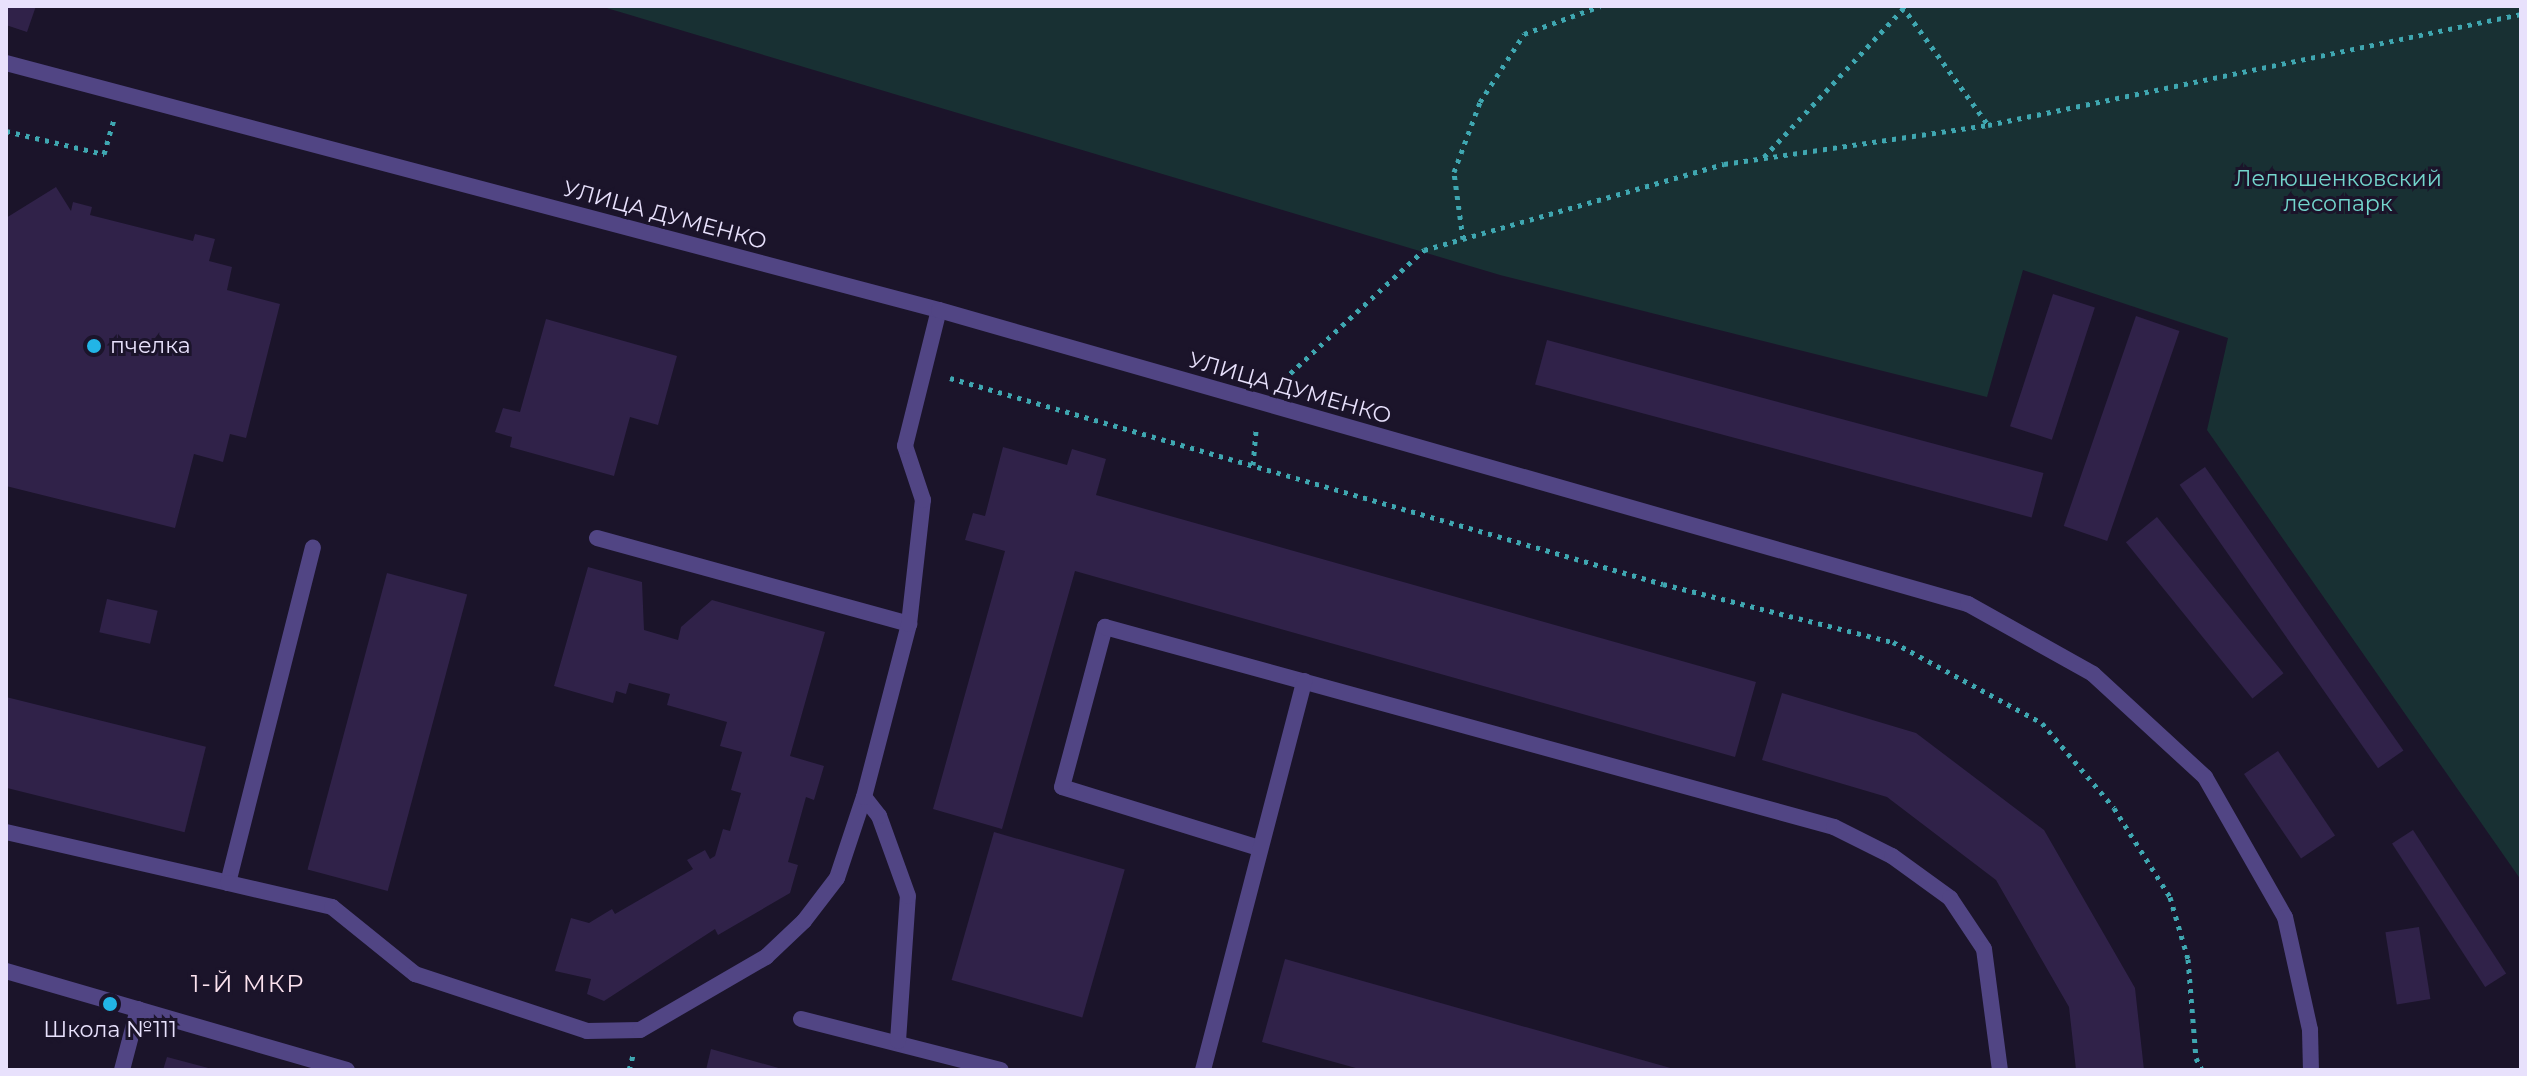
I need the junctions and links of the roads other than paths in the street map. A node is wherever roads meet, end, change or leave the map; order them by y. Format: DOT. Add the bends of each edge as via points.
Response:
graph roads {
  1 [pos="6,63"];
  2 [pos="939,310"];
  3 [pos="597,538"];
  4 [pos="313,548"];
  5 [pos="909,624"];
  6 [pos="1304,681"];
  7 [pos="864,797"];
  8 [pos="6,832"];
  9 [pos="1259,848"];
  10 [pos="228,883"];
  11 [pos="6,971"];
  12 [pos="138,1009"];
  13 [pos="801,1019"];
  14 [pos="898,1041"];
  15 [pos="122,1070"];
  16 [pos="347,1070"];
  17 [pos="1001,1070"];
  18 [pos="1203,1070"];
  19 [pos="2000,1070"];
  20 [pos="2311,1070"];
  1 -- 2 [label="street, УЛИЦА ДУМЕНКО"];
  2 -- 5 [label="street" via="905,446 923,500"];
  2 -- 20 [label="street, УЛИЦА ДУМЕНКО" via="1968,604 2093,674 2205,777 2285,917 2310,1030"];
  3 -- 5 [label="street"];
  4 -- 10 [label="street"];
  5 -- 7 [label="street"];
  6 -- 9 [label="street"];
  6 -- 9 [label="street" via="1105,627 1062,787"];
  6 -- 19 [label="street" via="1834,827 1892,856 1950,898 1984,949"];
  7 -- 10 [label="street" via="837,878 804,921 766,957 640,1030 587,1031 415,974 332,907"];
  7 -- 14 [label="street" via="879,816 908,896"];
  8 -- 10 [label="street"];
  9 -- 18 [label="street"];
  11 -- 12 [label="street"];
  12 -- 15 [label="street"];
  12 -- 16 [label="street"];
  13 -- 14 [label="street"];
  14 -- 17 [label="street"];
}
